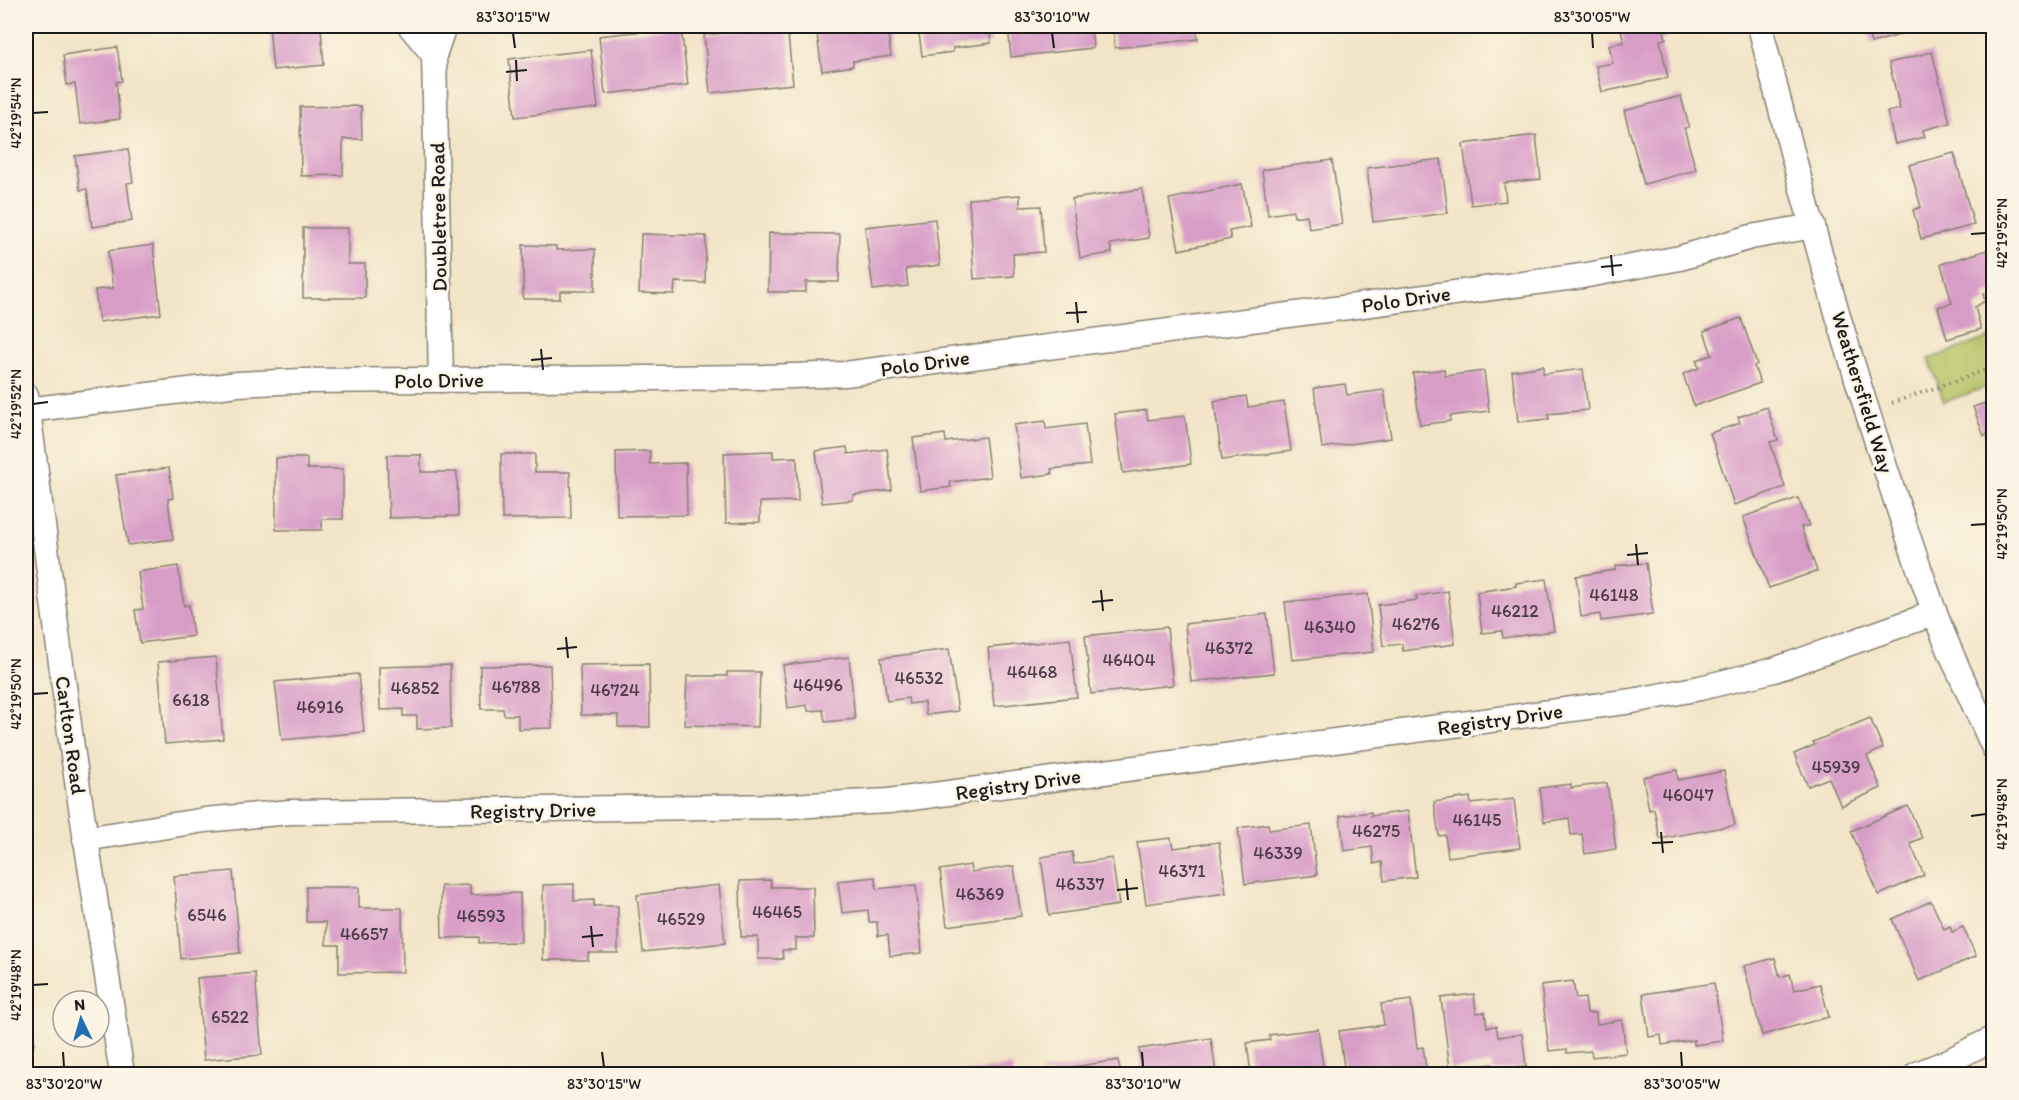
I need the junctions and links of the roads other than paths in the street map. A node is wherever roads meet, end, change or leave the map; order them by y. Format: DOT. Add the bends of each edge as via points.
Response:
graph roads {
  1 [pos="410,26"];
  2 [pos="444,26"];
  3 [pos="1760,26"];
  4 [pos="434,55"];
  5 [pos="1813,226"];
  6 [pos="441,380"];
  7 [pos="26,402"];
  8 [pos="1935,613"];
  9 [pos="1994,748"];
  10 [pos="86,839"];
  11 [pos="1994,1038"];
  12 [pos="122,1074"];
  13 [pos="1917,1074"];
  1 -- 4 [label="street"];
  2 -- 4 [label="street, Doubletree Road"];
  3 -- 5 [label="street, Weathersfield Way"];
  4 -- 6 [label="street, Doubletree Road"];
  5 -- 6 [label="street, Polo Drive" via="1751,237 1680,258 1582,276 844,374"];
  5 -- 8 [label="street, Weathersfield Way" via="1867,412"];
  6 -- 7 [label="street, Polo Drive" via="238,384"];
  7 -- 10 [label="street, Carlton Road"];
  8 -- 9 [label="street, Weathersfield Way"];
  8 -- 10 [label="street, Registry Drive" via="1774,670 1632,701 889,801 290,813 205,820"];
  10 -- 12 [label="street, Carlton Road"];
  11 -- 13 [label="street"];
}
